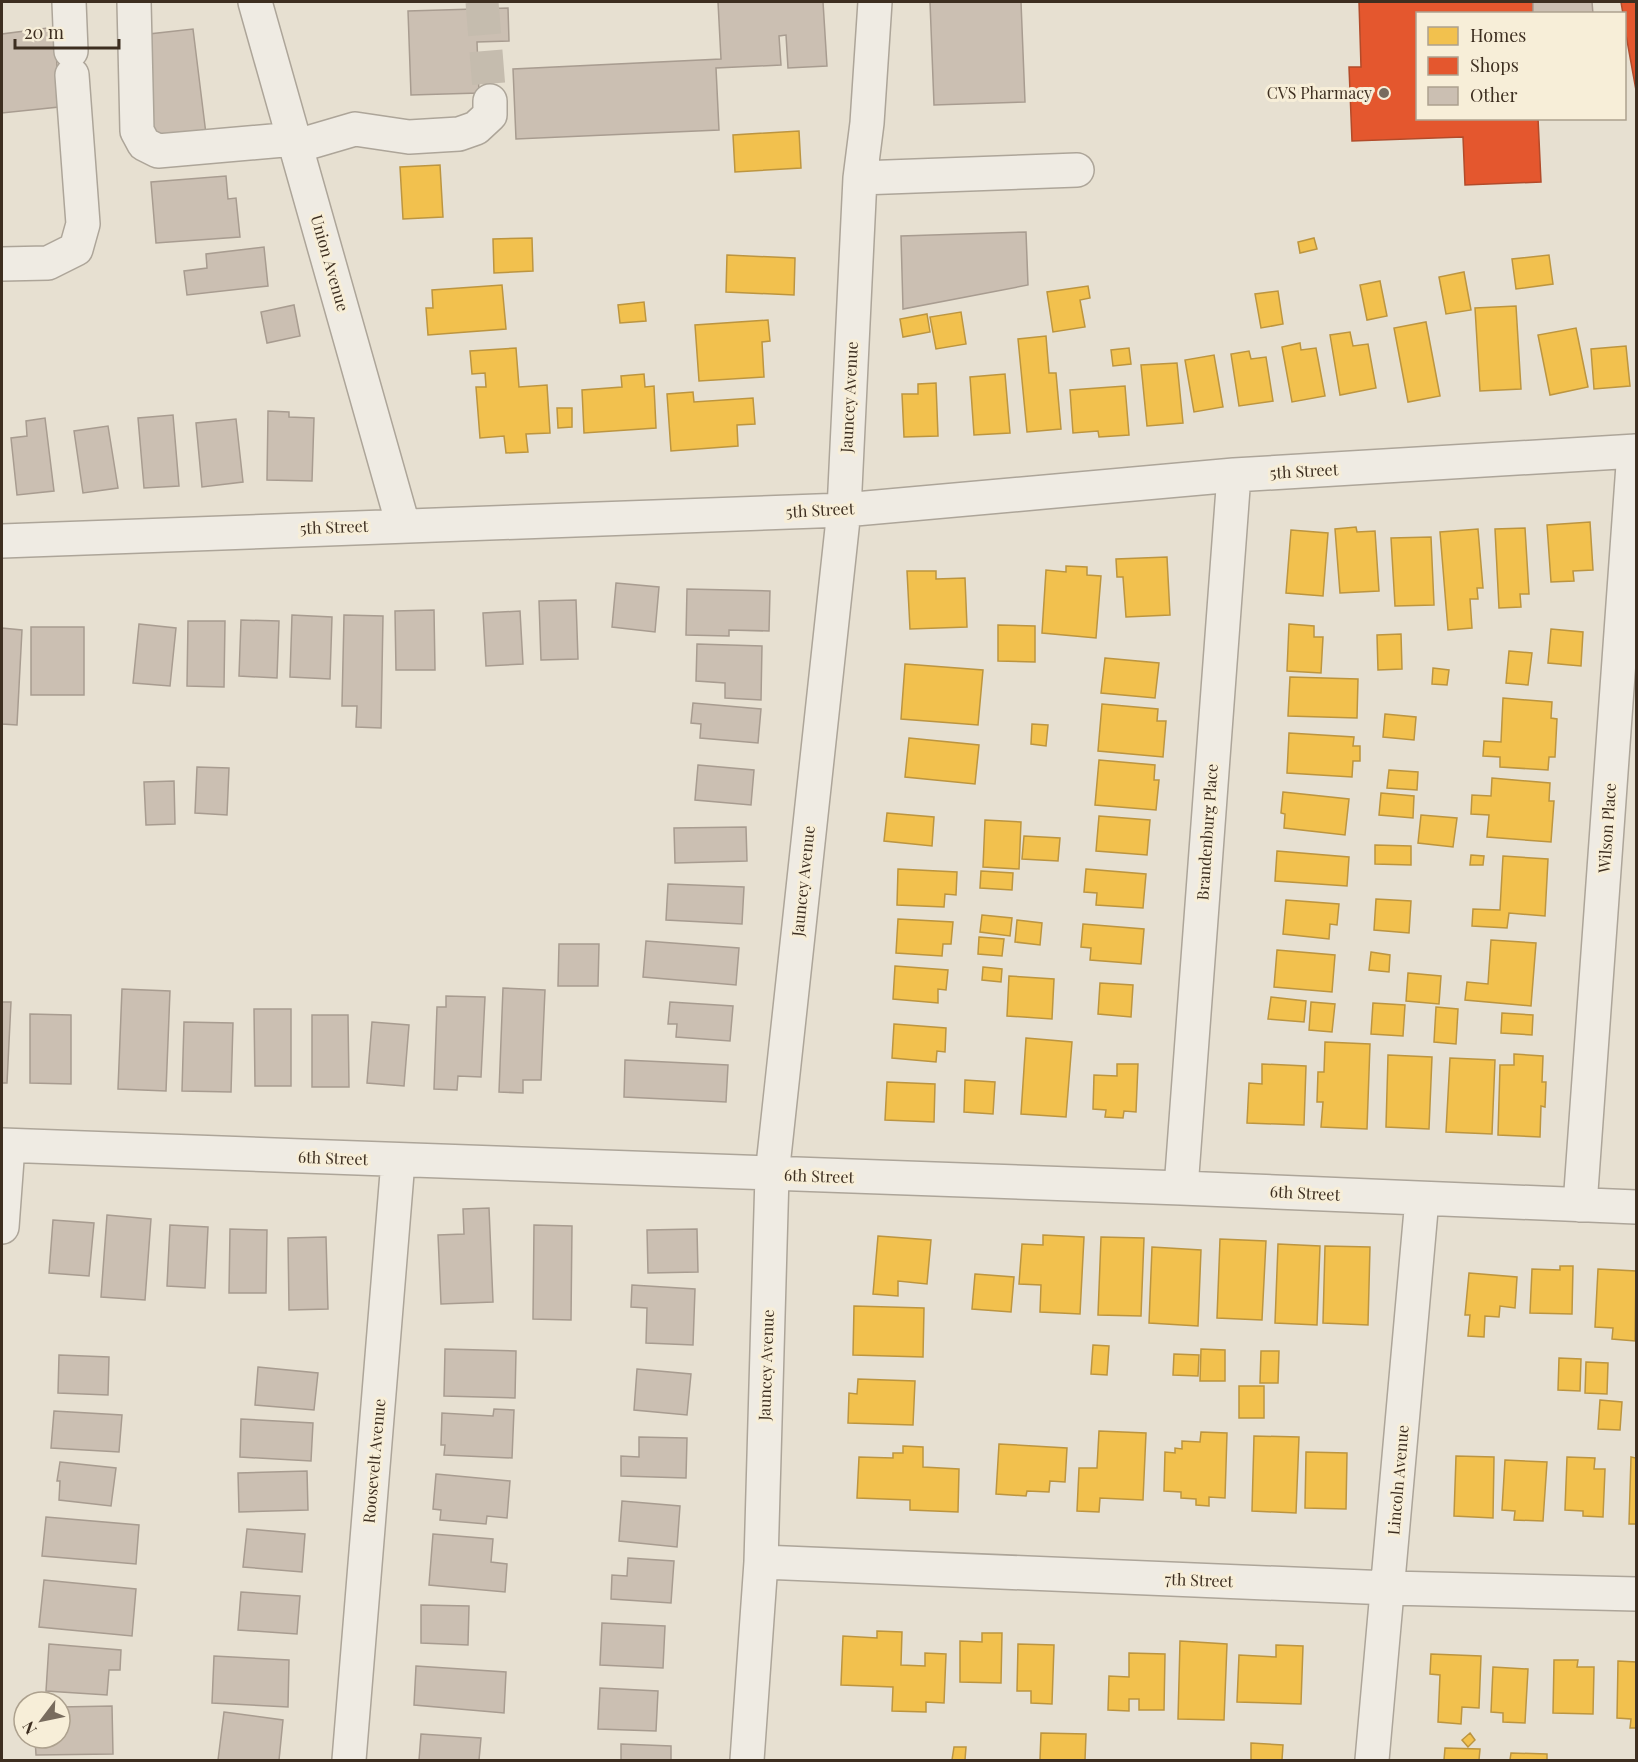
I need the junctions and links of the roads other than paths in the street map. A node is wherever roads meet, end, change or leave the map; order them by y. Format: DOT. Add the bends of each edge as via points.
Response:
graph roads {
  1 [pos="69,2"];
  2 [pos="134,2"];
  3 [pos="255,2"];
  4 [pos="875,2"];
  5 [pos="490,101"];
  6 [pos="296,143"];
  7 [pos="1077,170"];
  8 [pos="860,178"];
  9 [pos="2,264"];
  10 [pos="1635,451"];
  11 [pos="1234,476"];
  12 [pos="844,510"];
  13 [pos="403,525"];
  14 [pos="2,541"];
  15 [pos="5,1145"];
  16 [pos="398,1161"];
  17 [pos="772,1175"];
  18 [pos="1181,1188"];
  19 [pos="1422,1199"];
  20 [pos="1580,1205"];
  21 [pos="1636,1207"];
  22 [pos="2,1227"];
  23 [pos="761,1562"];
  24 [pos="1389,1588"];
  25 [pos="1636,1594"];
  26 [pos="349,1761"];
  27 [pos="747,1761"];
  28 [pos="1372,1761"];
  1 -- 9 [label="street" via="83,224 76,249 48,263"];
  2 -- 6 [label="street" via="137,131 144,144 158,151"];
  3 -- 6 [label="street, Union Avenue"];
  4 -- 8 [label="street, Jauncey Avenue"];
  5 -- 6 [label="street" via="490,115 476,128 459,134 409,137 355,129"];
  6 -- 13 [label="street, Union Avenue"];
  7 -- 8 [label="street"];
  8 -- 12 [label="street, Jauncey Avenue"];
  10 -- 11 [label="street, 5th Street"];
  10 -- 20 [label="street, Wilson Place"];
  11 -- 12 [label="street, 5th Street"];
  11 -- 18 [label="street, Brandenburg Place"];
  12 -- 13 [label="street, 5th Street"];
  12 -- 17 [label="street, Jauncey Avenue"];
  13 -- 14 [label="street, 5th Street"];
  15 -- 16 [label="street, 6th Street"];
  15 -- 22 [label="street"];
  16 -- 17 [label="street, 6th Street"];
  16 -- 26 [label="street, Roosevelt Avenue"];
  17 -- 18 [label="street, 6th Street"];
  17 -- 23 [label="street, Jauncey Avenue"];
  18 -- 19 [label="street, 6th Street"];
  19 -- 20 [label="street, 6th Street"];
  19 -- 24 [label="street, Lincoln Avenue"];
  20 -- 21 [label="street, 6th Street"];
  23 -- 24 [label="street, 7th Street"];
  23 -- 27 [label="street, Jauncey Avenue"];
  24 -- 25 [label="street, 7th Street"];
  24 -- 28 [label="street, Lincoln Avenue"];
}
